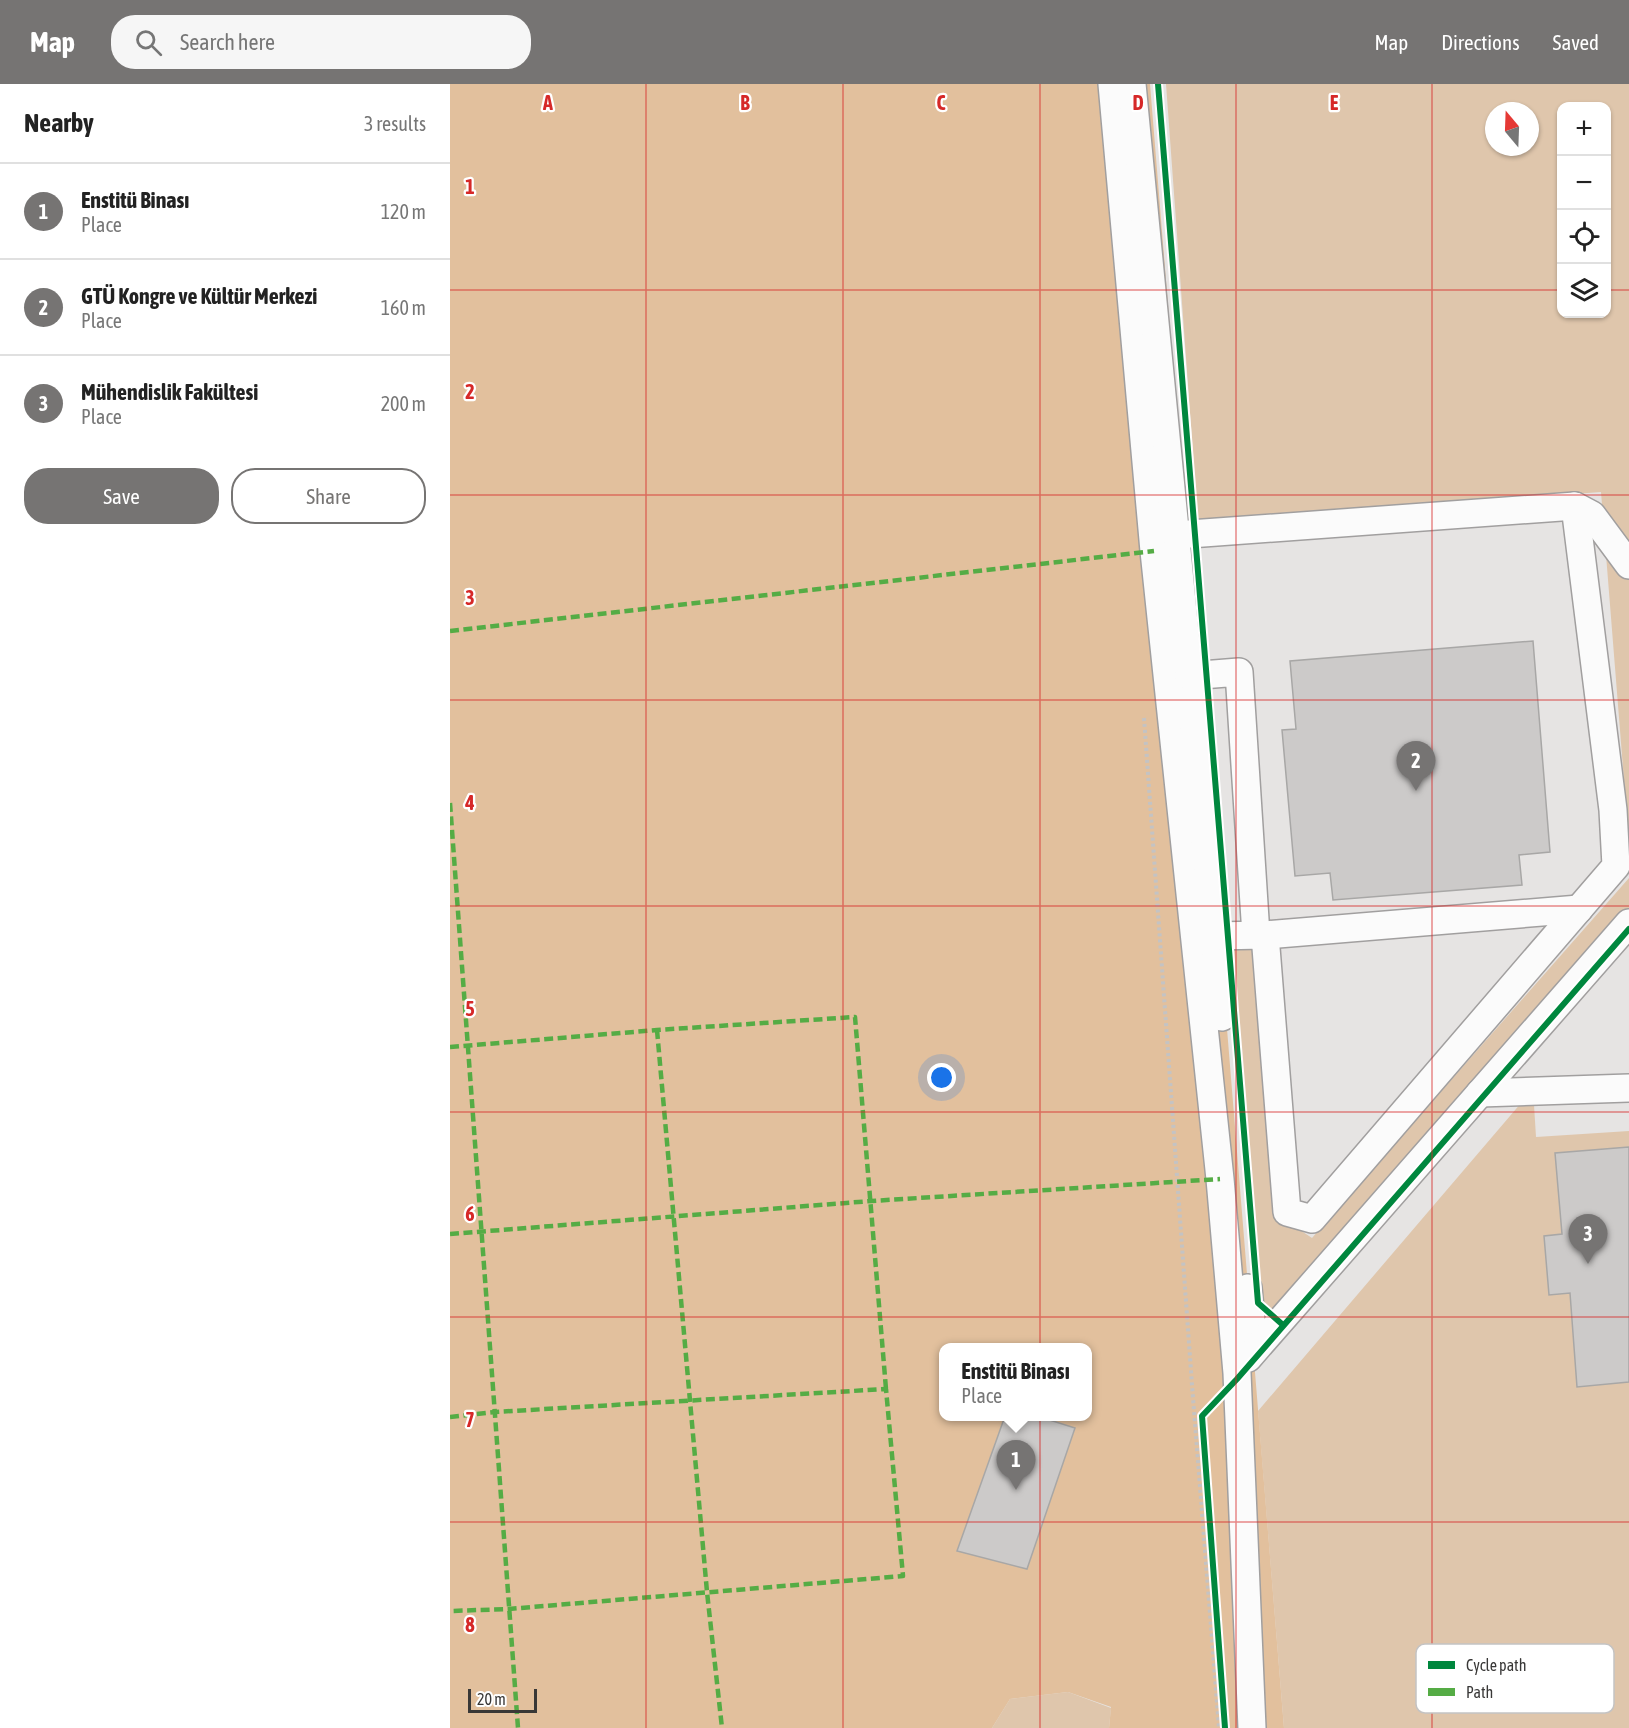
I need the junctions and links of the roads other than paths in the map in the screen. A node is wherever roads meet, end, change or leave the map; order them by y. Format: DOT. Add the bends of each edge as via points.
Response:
graph roads {
  1 [pos="1112,84"];
  2 [pos="1132,84"];
  3 [pos="1575,506"];
  4 [pos="1176,535"];
  5 [pos="1629,565"];
  6 [pos="1189,676"];
  7 [pos="1621,806"];
  8 [pos="1579,909"];
  9 [pos="1629,923"];
  10 [pos="1261,935"];
  11 [pos="1214,936"];
  12 [pos="1629,1088"];
  13 [pos="1480,1093"];
  14 [pos="1254,1350"];
  15 [pos="1237,1373"];
  16 [pos="1252,1728"];
  1 -- 15 [label="lane" via="1154,551"];
  2 -- 4 [label="lane"];
  3 -- 4 [label="lane"];
  3 -- 5 [label="lane" via="1592,515"];
  3 -- 7 [label="lane"];
  4 -- 6 [label="lane"];
  6 -- 10 [label="lane" via="1239,672"];
  6 -- 11 [label="lane"];
  7 -- 8 [label="lane" via="1616,866"];
  8 -- 10 [label="lane"];
  8 -- 10 [label="lane" via="1312,1219 1287,1212"];
  9 -- 13 [label="lane"];
  10 -- 11 [label="lane"];
  11 -- 14 [label="lane"];
  12 -- 13 [label="lane"];
  13 -- 14 [label="lane"];
  14 -- 15 [label="lane"];
  15 -- 16 [label="lane"];
}
